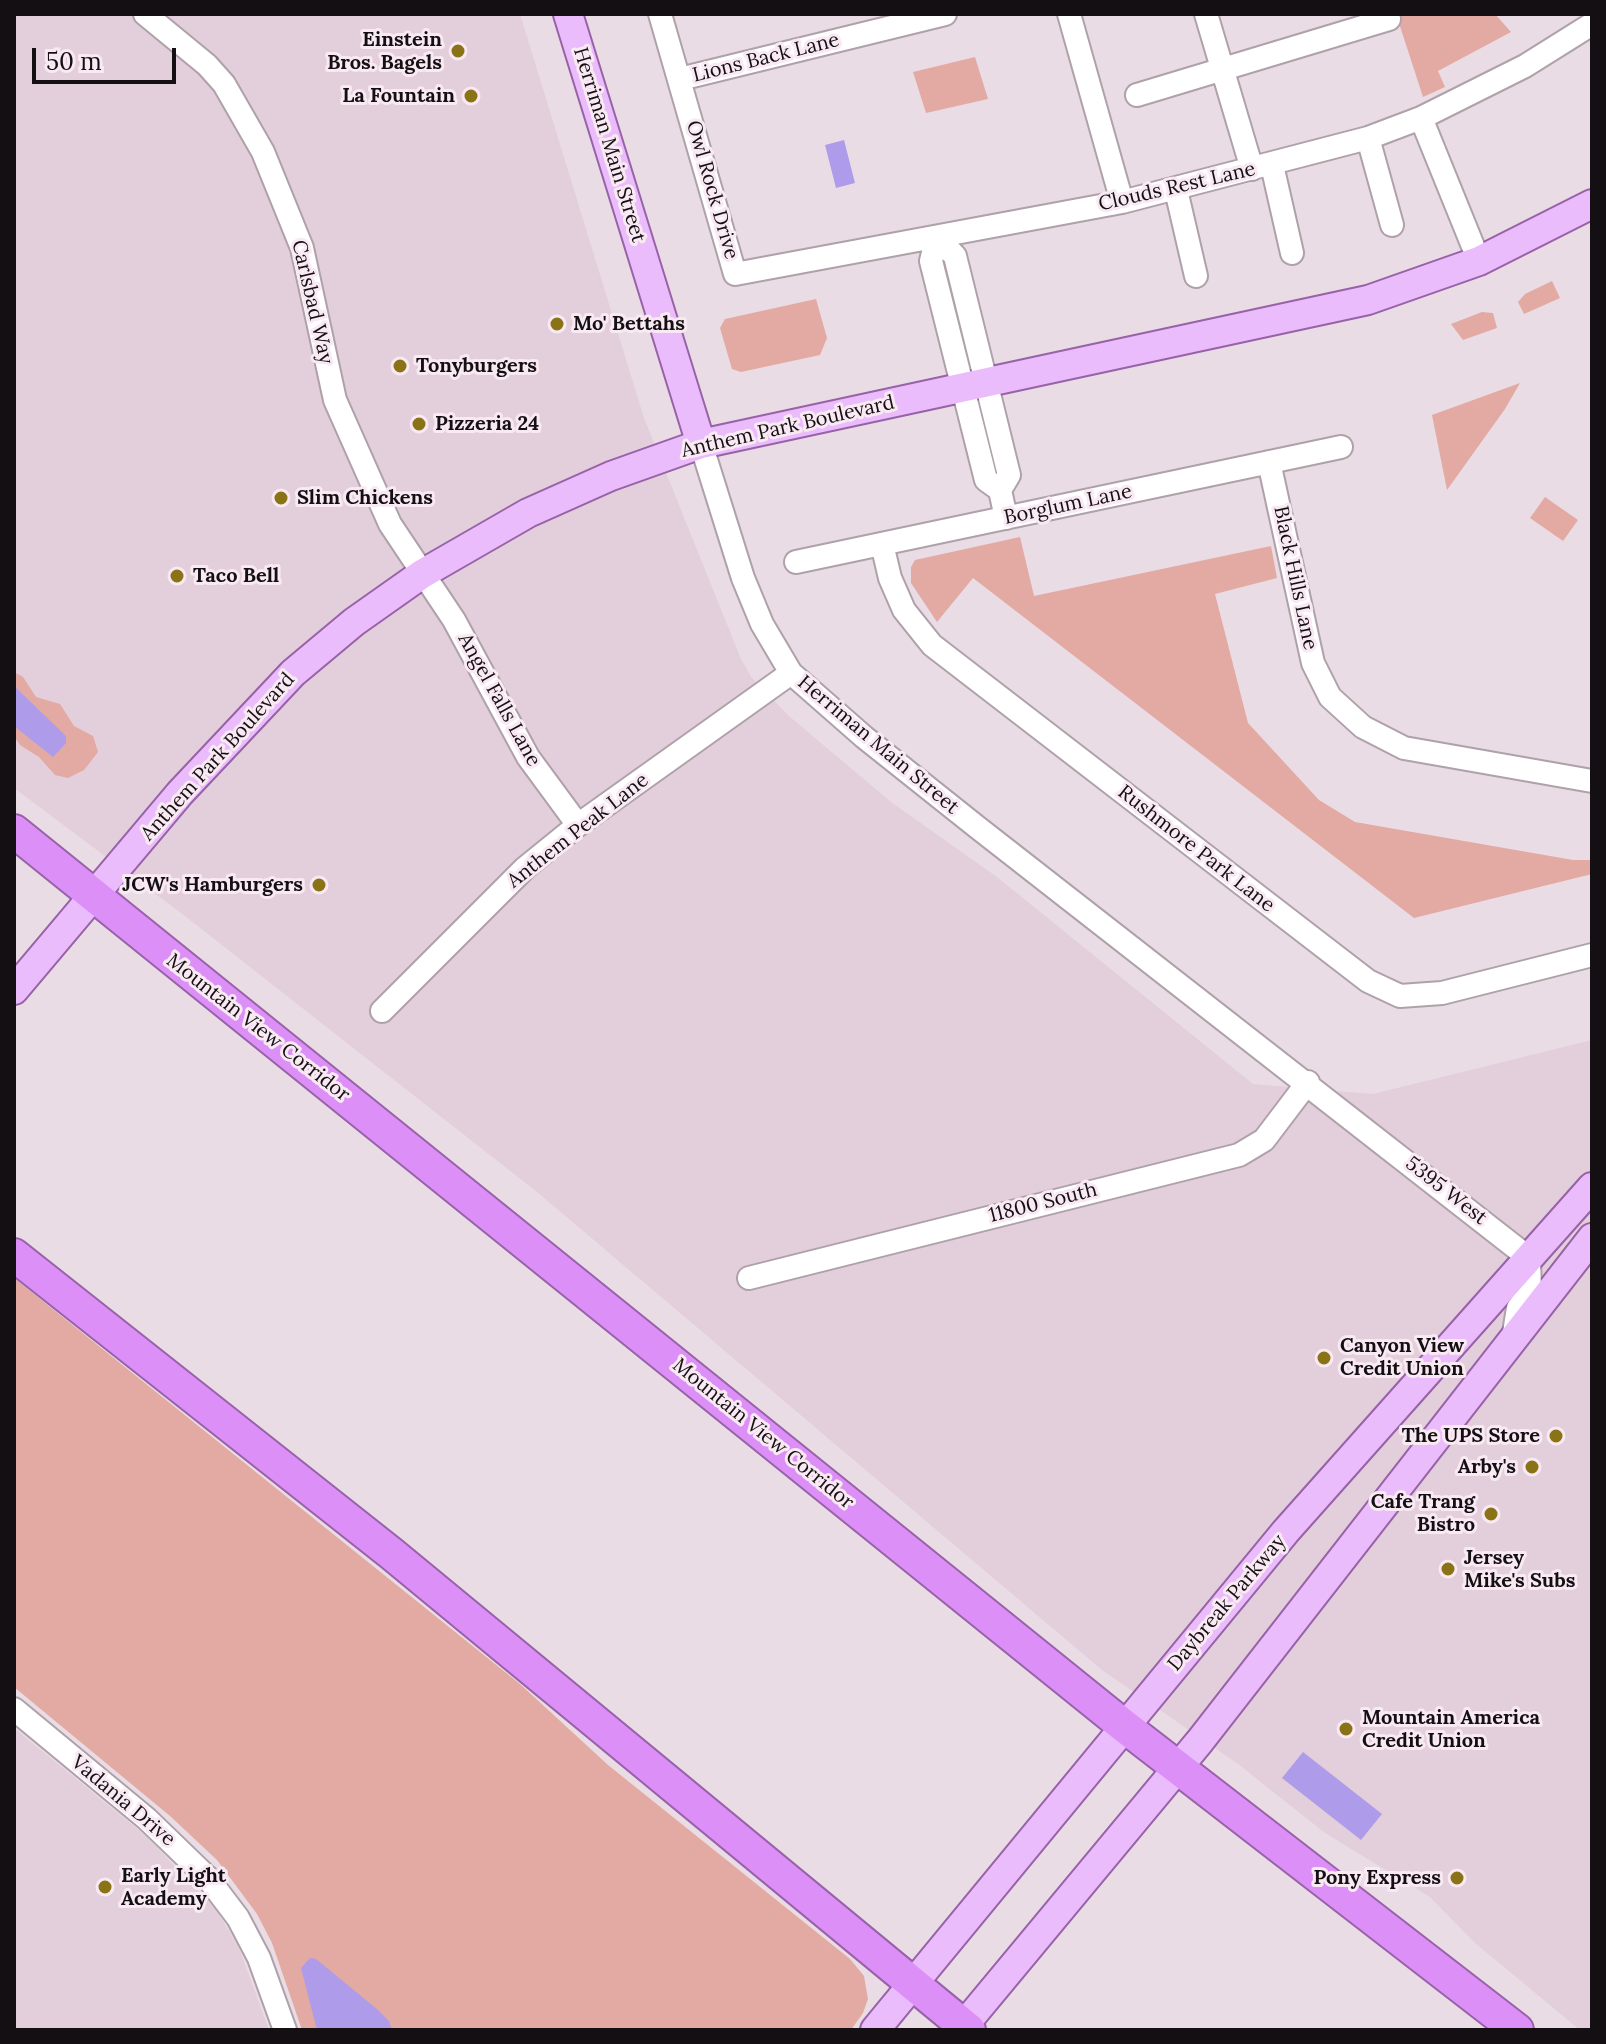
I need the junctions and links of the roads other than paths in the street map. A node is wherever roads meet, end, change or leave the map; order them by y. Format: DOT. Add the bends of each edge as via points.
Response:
graph roads {
  1 [pos="145,14"];
  2 [pos="568,14"];
  3 [pos="660,14"];
  4 [pos="945,14"];
  5 [pos="1069,14"];
  6 [pos="1206,14"];
  7 [pos="1389,19"];
  8 [pos="1592,24"];
  9 [pos="1222,69"];
  10 [pos="680,79"];
  11 [pos="1137,95"];
  12 [pos="1421,118"];
  13 [pos="1368,138"];
  14 [pos="1262,167"];
  15 [pos="1176,190"];
  16 [pos="1122,202"];
  17 [pos="1592,204"];
  18 [pos="1392,225"];
  19 [pos="937,237"];
  20 [pos="1292,253"];
  21 [pos="1479,261"];
  22 [pos="735,274"];
  23 [pos="1196,276"];
  24 [pos="974,386"];
  25 [pos="701,444"];
  26 [pos="1341,447"];
  27 [pos="1269,462"];
  28 [pos="1006,518"];
  29 [pos="882,544"];
  30 [pos="796,562"];
  31 [pos="422,574"];
  32 [pos="791,673"];
  33 [pos="1592,781"];
  34 [pos="578,825"];
  35 [pos="14,831"];
  36 [pos="95,897"];
  37 [pos="1592,955"];
  38 [pos="14,990"];
  39 [pos="382,1011"];
  40 [pos="1308,1082"];
  41 [pos="1363,1126"];
  42 [pos="1592,1187"];
  43 [pos="1592,1207"];
  44 [pos="1592,1238"];
  45 [pos="14,1255"];
  46 [pos="1529,1258"];
  47 [pos="749,1278"];
  48 [pos="1555,1286"];
  49 [pos="1513,1339"];
  50 [pos="14,1709"];
  51 [pos="1124,1726"];
  52 [pos="1178,1768"];
  53 [pos="913,1984"];
  54 [pos="964,2028"];
  55 [pos="285,2030"];
  56 [pos="875,2030"];
  57 [pos="1517,2030"];
  1 -- 31 [label="street, Carlsbad Way" via="224,84 263,152 302,248 335,400 390,524"];
  2 -- 25 [label="main road, Herriman Main Street"];
  3 -- 10 [label="street, Owl Rock Drive"];
  4 -- 10 [label="street, Lions Back Lane"];
  5 -- 16 [label="street"];
  6 -- 9 [label="street"];
  7 -- 9 [label="street"];
  8 -- 12 [label="street, Clouds Rest Lane" via="1525,66"];
  9 -- 11 [label="street"];
  9 -- 14 [label="street"];
  10 -- 22 [label="street, Owl Rock Drive"];
  12 -- 13 [label="street, Clouds Rest Lane"];
  12 -- 21 [label="street"];
  13 -- 14 [label="street, Clouds Rest Lane"];
  13 -- 18 [label="street"];
  14 -- 15 [label="street, Clouds Rest Lane"];
  14 -- 20 [label="street"];
  15 -- 16 [label="street, Clouds Rest Lane"];
  15 -- 23 [label="street"];
  16 -- 19 [label="street, Clouds Rest Lane"];
  17 -- 21 [label="main road, Anthem Park Boulevard"];
  19 -- 22 [label="street, Clouds Rest Lane"];
  19 -- 24 [label="street" via="931,261"];
  21 -- 24 [label="main road, Anthem Park Boulevard" via="1368,300"];
  24 -- 25 [label="main road, Anthem Park Boulevard"];
  24 -- 28 [label="street" via="986,480 1000,490"];
  25 -- 31 [label="main road, Anthem Park Boulevard" via="528,513"];
  25 -- 32 [label="street, Herriman Main Street" via="743,578"];
  26 -- 27 [label="street, Borglum Lane"];
  27 -- 28 [label="street, Borglum Lane"];
  27 -- 33 [label="street, Black Hills Lane" via="1313,663 1330,697 1363,727 1404,748"];
  28 -- 29 [label="street, Borglum Lane"];
  29 -- 30 [label="street, Borglum Lane"];
  29 -- 37 [label="street, Rushmore Park Lane" via="904,610 932,645 1368,981 1400,996 1442,993"];
  31 -- 34 [label="street, Angel Falls Lane" via="480,665 528,757"];
  31 -- 36 [label="main road, Anthem Park Boulevard" via="293,673 180,793"];
  32 -- 34 [label="street, Anthem Peak Lane"];
  32 -- 40 [label="street, Herriman Main Street" via="964,817"];
  34 -- 39 [label="street, Anthem Peak Lane" via="525,868"];
  35 -- 36 [label="highway, Mountain View Corridor"];
  36 -- 38 [label="main road, Anthem Park Boulevard"];
  36 -- 51 [label="highway, Mountain View Corridor"];
  40 -- 41 [label="street, Herriman Main Street"];
  40 -- 47 [label="street, 11800 South" via="1264,1140 1239,1155"];
  41 -- 46 [label="street, 5395 West"];
  42 -- 46 [label="main road, Daybreak Parkway"];
  43 -- 48 [label="main road" via="1556,1255"];
  44 -- 48 [label="main road"];
  45 -- 53 [label="highway" via="392,1554"];
  46 -- 49 [label="street" via="1530,1291 1518,1308"];
  46 -- 51 [label="main road, Daybreak Parkway" via="1286,1531"];
  48 -- 49 [label="main road"];
  49 -- 52 [label="main road"];
  50 -- 55 [label="street, Vadania Drive" via="147,1819 207,1877 259,1958"];
  51 -- 52 [label="highway, Mountain View Corridor"];
  51 -- 53 [label="main road, Daybreak Parkway"];
  52 -- 54 [label="main road"];
  52 -- 57 [label="highway, Mountain View Corridor"];
  53 -- 54 [label="highway"];
  53 -- 56 [label="main road, Daybreak Parkway"];
}
